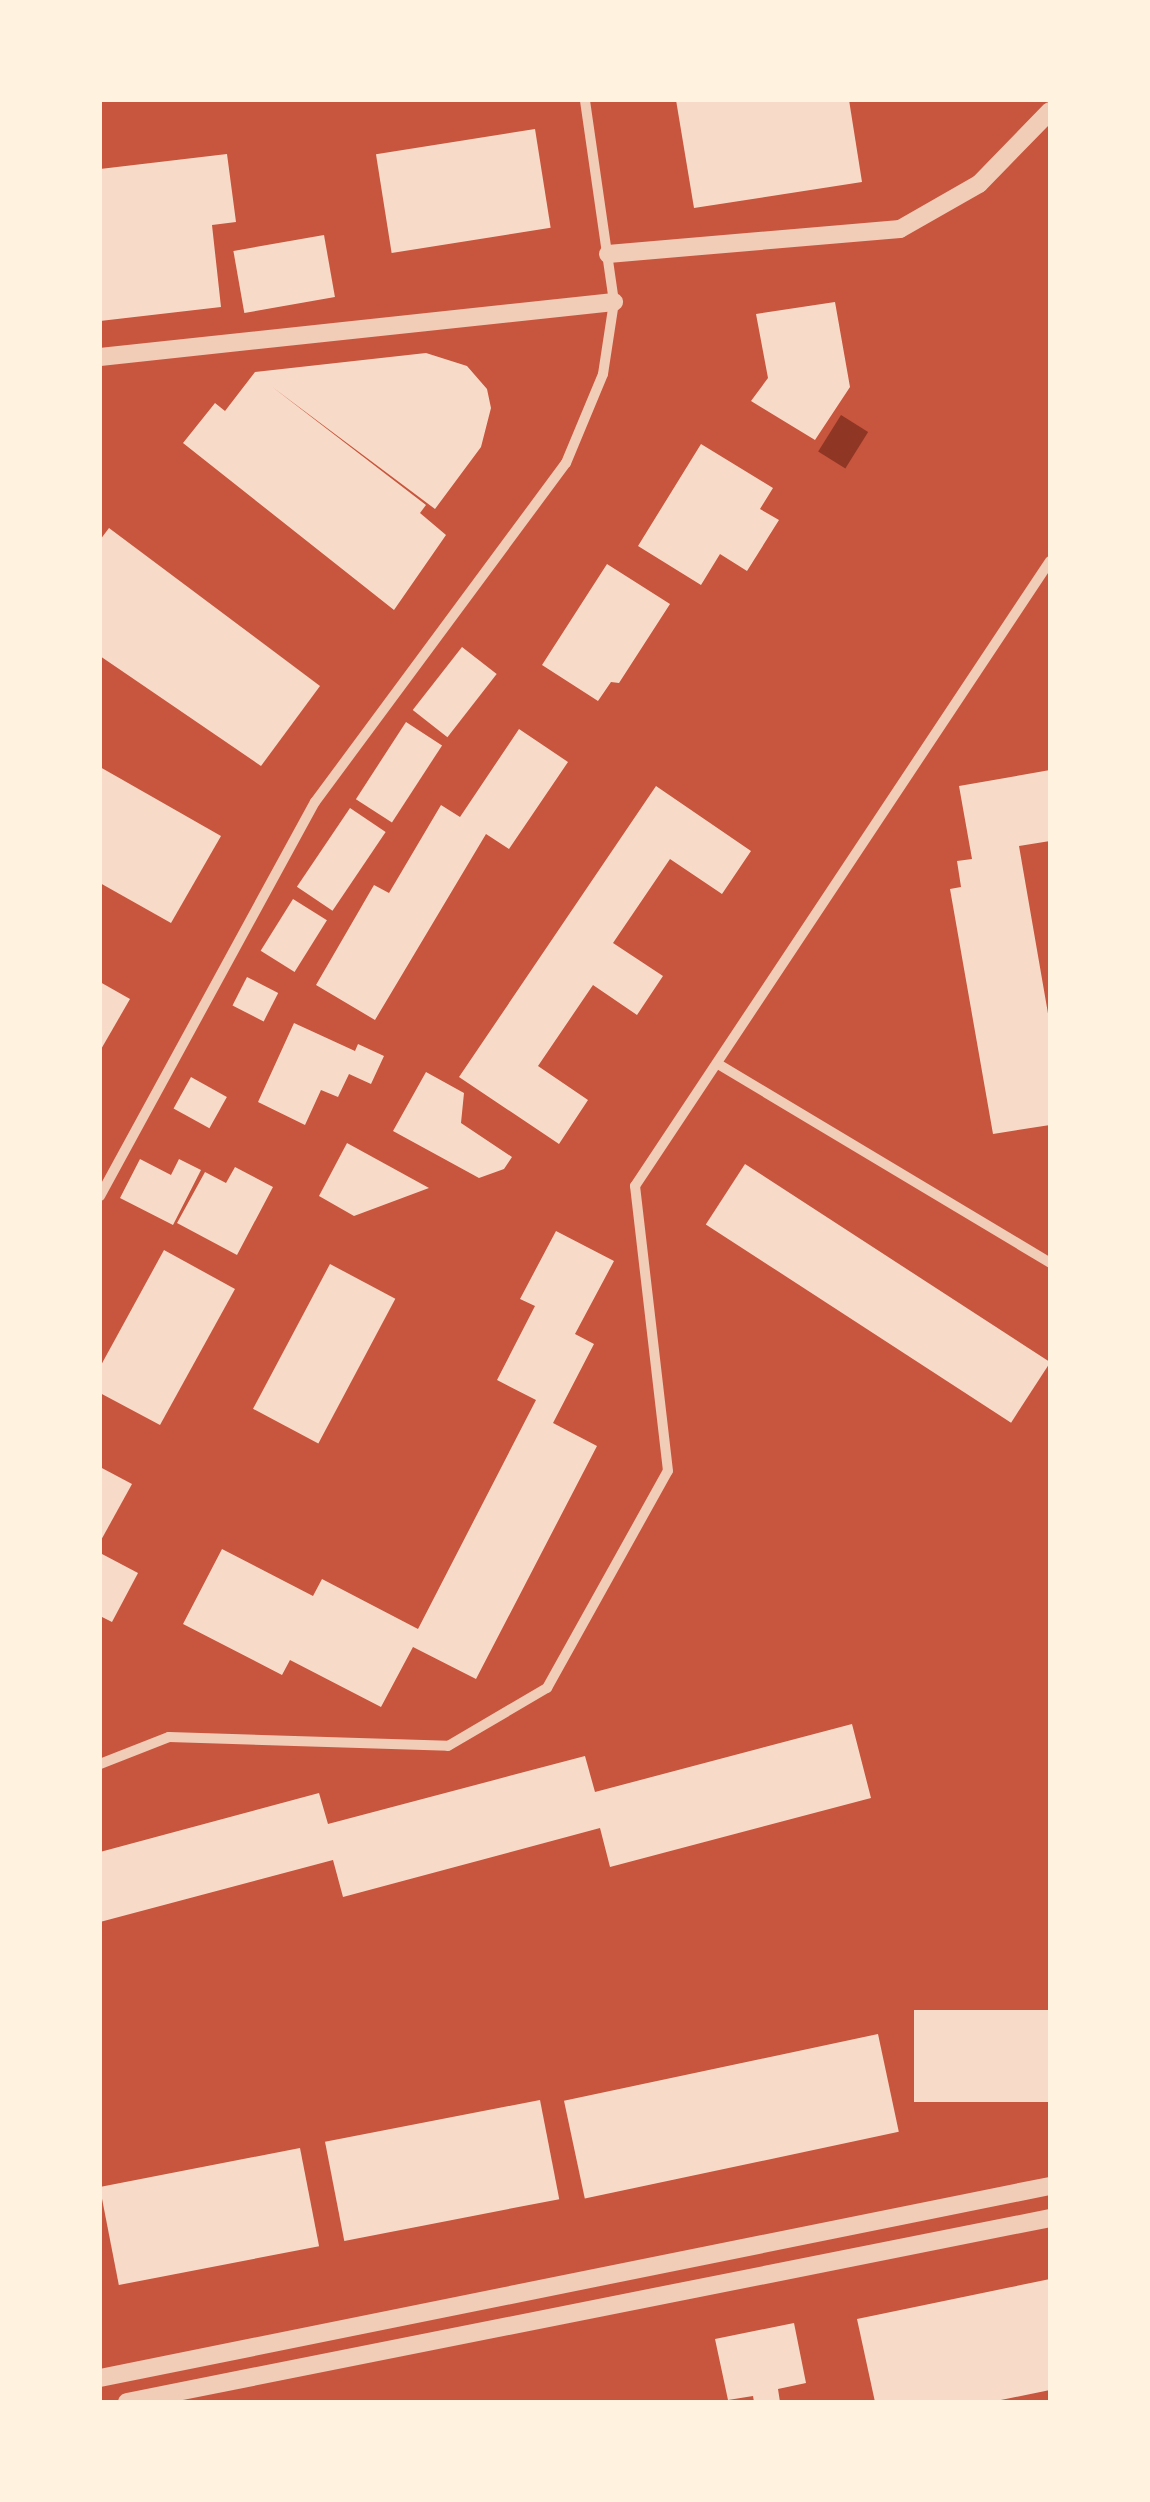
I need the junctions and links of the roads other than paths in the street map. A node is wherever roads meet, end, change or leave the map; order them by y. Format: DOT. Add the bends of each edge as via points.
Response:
graph roads {
  1 [pos="585,100"];
  2 [pos="1050,111"];
  3 [pos="608,254"];
  4 [pos="614,302"];
  5 [pos="100,358"];
  6 [pos="1050,561"];
  7 [pos="718,1064"];
  8 [pos="100,1196"];
  9 [pos="1050,1263"];
  10 [pos="100,1764"];
  11 [pos="1050,2186"];
  12 [pos="1050,2218"];
  13 [pos="100,2378"];
  14 [pos="127,2402"];
  1 -- 3 [label="street"];
  2 -- 3 [label="street" via="979,184 900,230"];
  3 -- 4 [label="street"];
  4 -- 5 [label="street"];
  4 -- 8 [label="street" via="604,374 566,464 315,802"];
  6 -- 7 [label="street"];
  7 -- 9 [label="street"];
  7 -- 10 [label="street" via="635,1186 668,1471 547,1688 448,1746 168,1737"];
  11 -- 13 [label="street"];
  12 -- 14 [label="street"];
}
